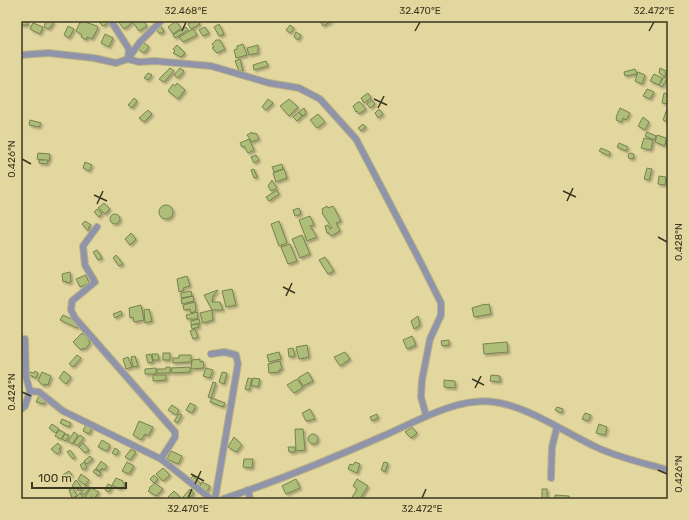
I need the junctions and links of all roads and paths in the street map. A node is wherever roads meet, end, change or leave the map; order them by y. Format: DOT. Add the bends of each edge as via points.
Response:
graph roads {
  1 [pos="111,21"];
  2 [pos="161,21"];
  3 [pos="21,55"];
  4 [pos="128,59"];
  5 [pos="97,228"];
  6 [pos="25,340"];
  7 [pos="211,354"];
  8 [pos="30,391"];
  9 [pos="21,410"];
  10 [pos="426,415"];
  11 [pos="557,427"];
  12 [pos="161,459"];
  13 [pos="668,470"];
  14 [pos="552,478"];
  15 [pos="248,490"];
  16 [pos="211,499"];
  17 [pos="215,499"];
  18 [pos="223,499"];
  19 [pos="250,499"];
  1 -- 4 [label="street" via="129,49"];
  2 -- 4 [label="street" via="140,42"];
  3 -- 4 [label="street" via="48,53 116,63"];
  4 -- 10 [label="street" via="139,62 211,66 269,83 299,88 320,99 352,133 412,244 440,303 441,315 430,340 422,380 421,397"];
  5 -- 12 [label="street" via="83,246 85,265 95,282 72,301 71,310 75,318 175,432 175,437"];
  6 -- 8 [label="street" via="26,378"];
  7 -- 17 [label="street" via="236,355 238,364"];
  8 -- 9 [label="street" via="26,406"];
  8 -- 12 [label="street" via="39,392 63,410"];
  10 -- 11 [label="street" via="473,402 495,402"];
  10 -- 15 [label="street" via="384,436"];
  11 -- 13 [label="street" via="611,453"];
  11 -- 14 [label="street" via="552,447"];
  12 -- 16 [label="street"];
  15 -- 18 [label="street"];
  15 -- 19 [label="street"];
}
